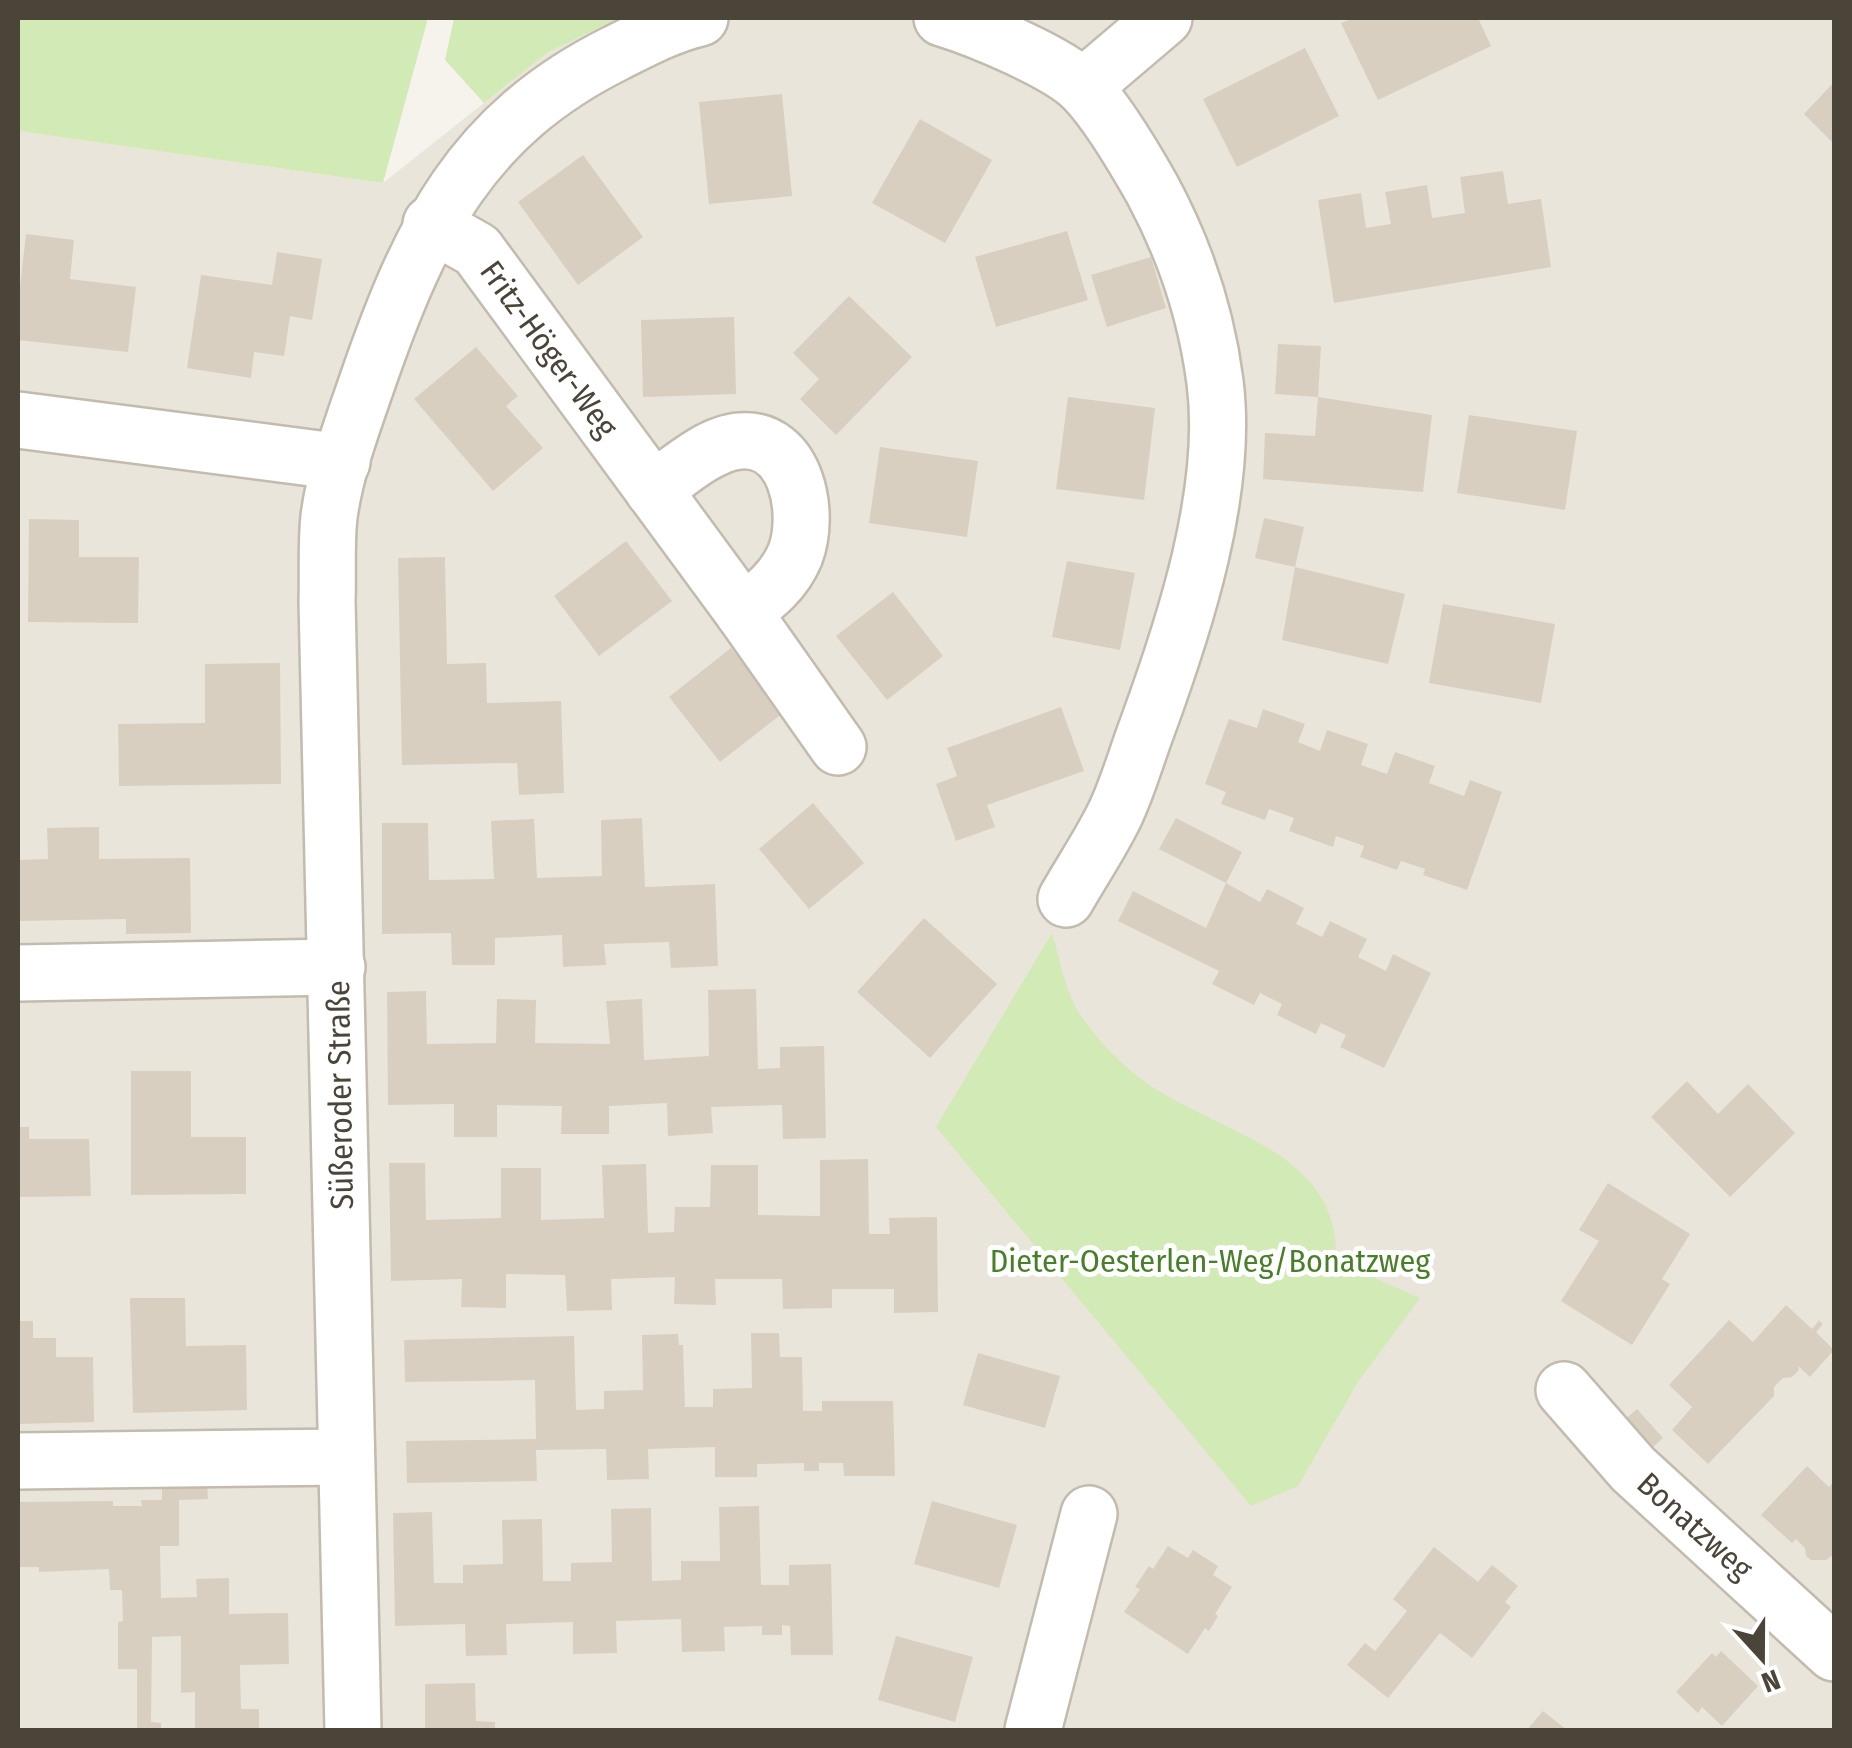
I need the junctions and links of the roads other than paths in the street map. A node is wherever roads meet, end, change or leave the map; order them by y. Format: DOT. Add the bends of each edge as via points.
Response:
graph roads {
  1 [pos="700,18"];
  2 [pos="942,18"];
  3 [pos="1164,18"];
  4 [pos="1083,87"];
  5 [pos="431,224"];
  6 [pos="18,420"];
  7 [pos="342,462"];
  8 [pos="652,490"];
  9 [pos="744,612"];
  10 [pos="838,747"];
  11 [pos="1066,900"];
  12 [pos="337,967"];
  13 [pos="18,973"];
  14 [pos="1564,1390"];
  15 [pos="346,1458"];
  16 [pos="18,1461"];
  17 [pos="1089,1514"];
  18 [pos="1834,1653"];
  19 [pos="353,1730"];
  20 [pos="1032,1730"];
  1 -- 5 [label="street, Süßeroder Straße" via="594,64 524,111 474,162"];
  2 -- 4 [label="street" via="1033,56"];
  3 -- 4 [label="street"];
  4 -- 11 [label="street" via="1135,158 1174,228 1201,302 1216,385 1216,464 1177,646 1115,813"];
  5 -- 7 [label="street, Süßeroder Straße" via="393,308"];
  5 -- 8 [label="street, Fritz-Höger-Weg" via="476,250"];
  6 -- 7 [label="street"];
  7 -- 12 [label="street, Süßeroder Straße" via="330,516 327,601"];
  8 -- 9 [label="street, Fritz-Höger-Weg"];
  8 -- 9 [label="street" via="737,441 757,441 781,457 797,485 802,522 796,552 770,592"];
  9 -- 10 [label="street, Fritz-Höger-Weg"];
  12 -- 13 [label="street"];
  12 -- 15 [label="street, Süßeroder Straße"];
  14 -- 18 [label="street, Bonatzweg" via="1633,1469"];
  15 -- 16 [label="street"];
  15 -- 19 [label="street, Süßeroder Straße"];
  17 -- 20 [label="street"];
}
